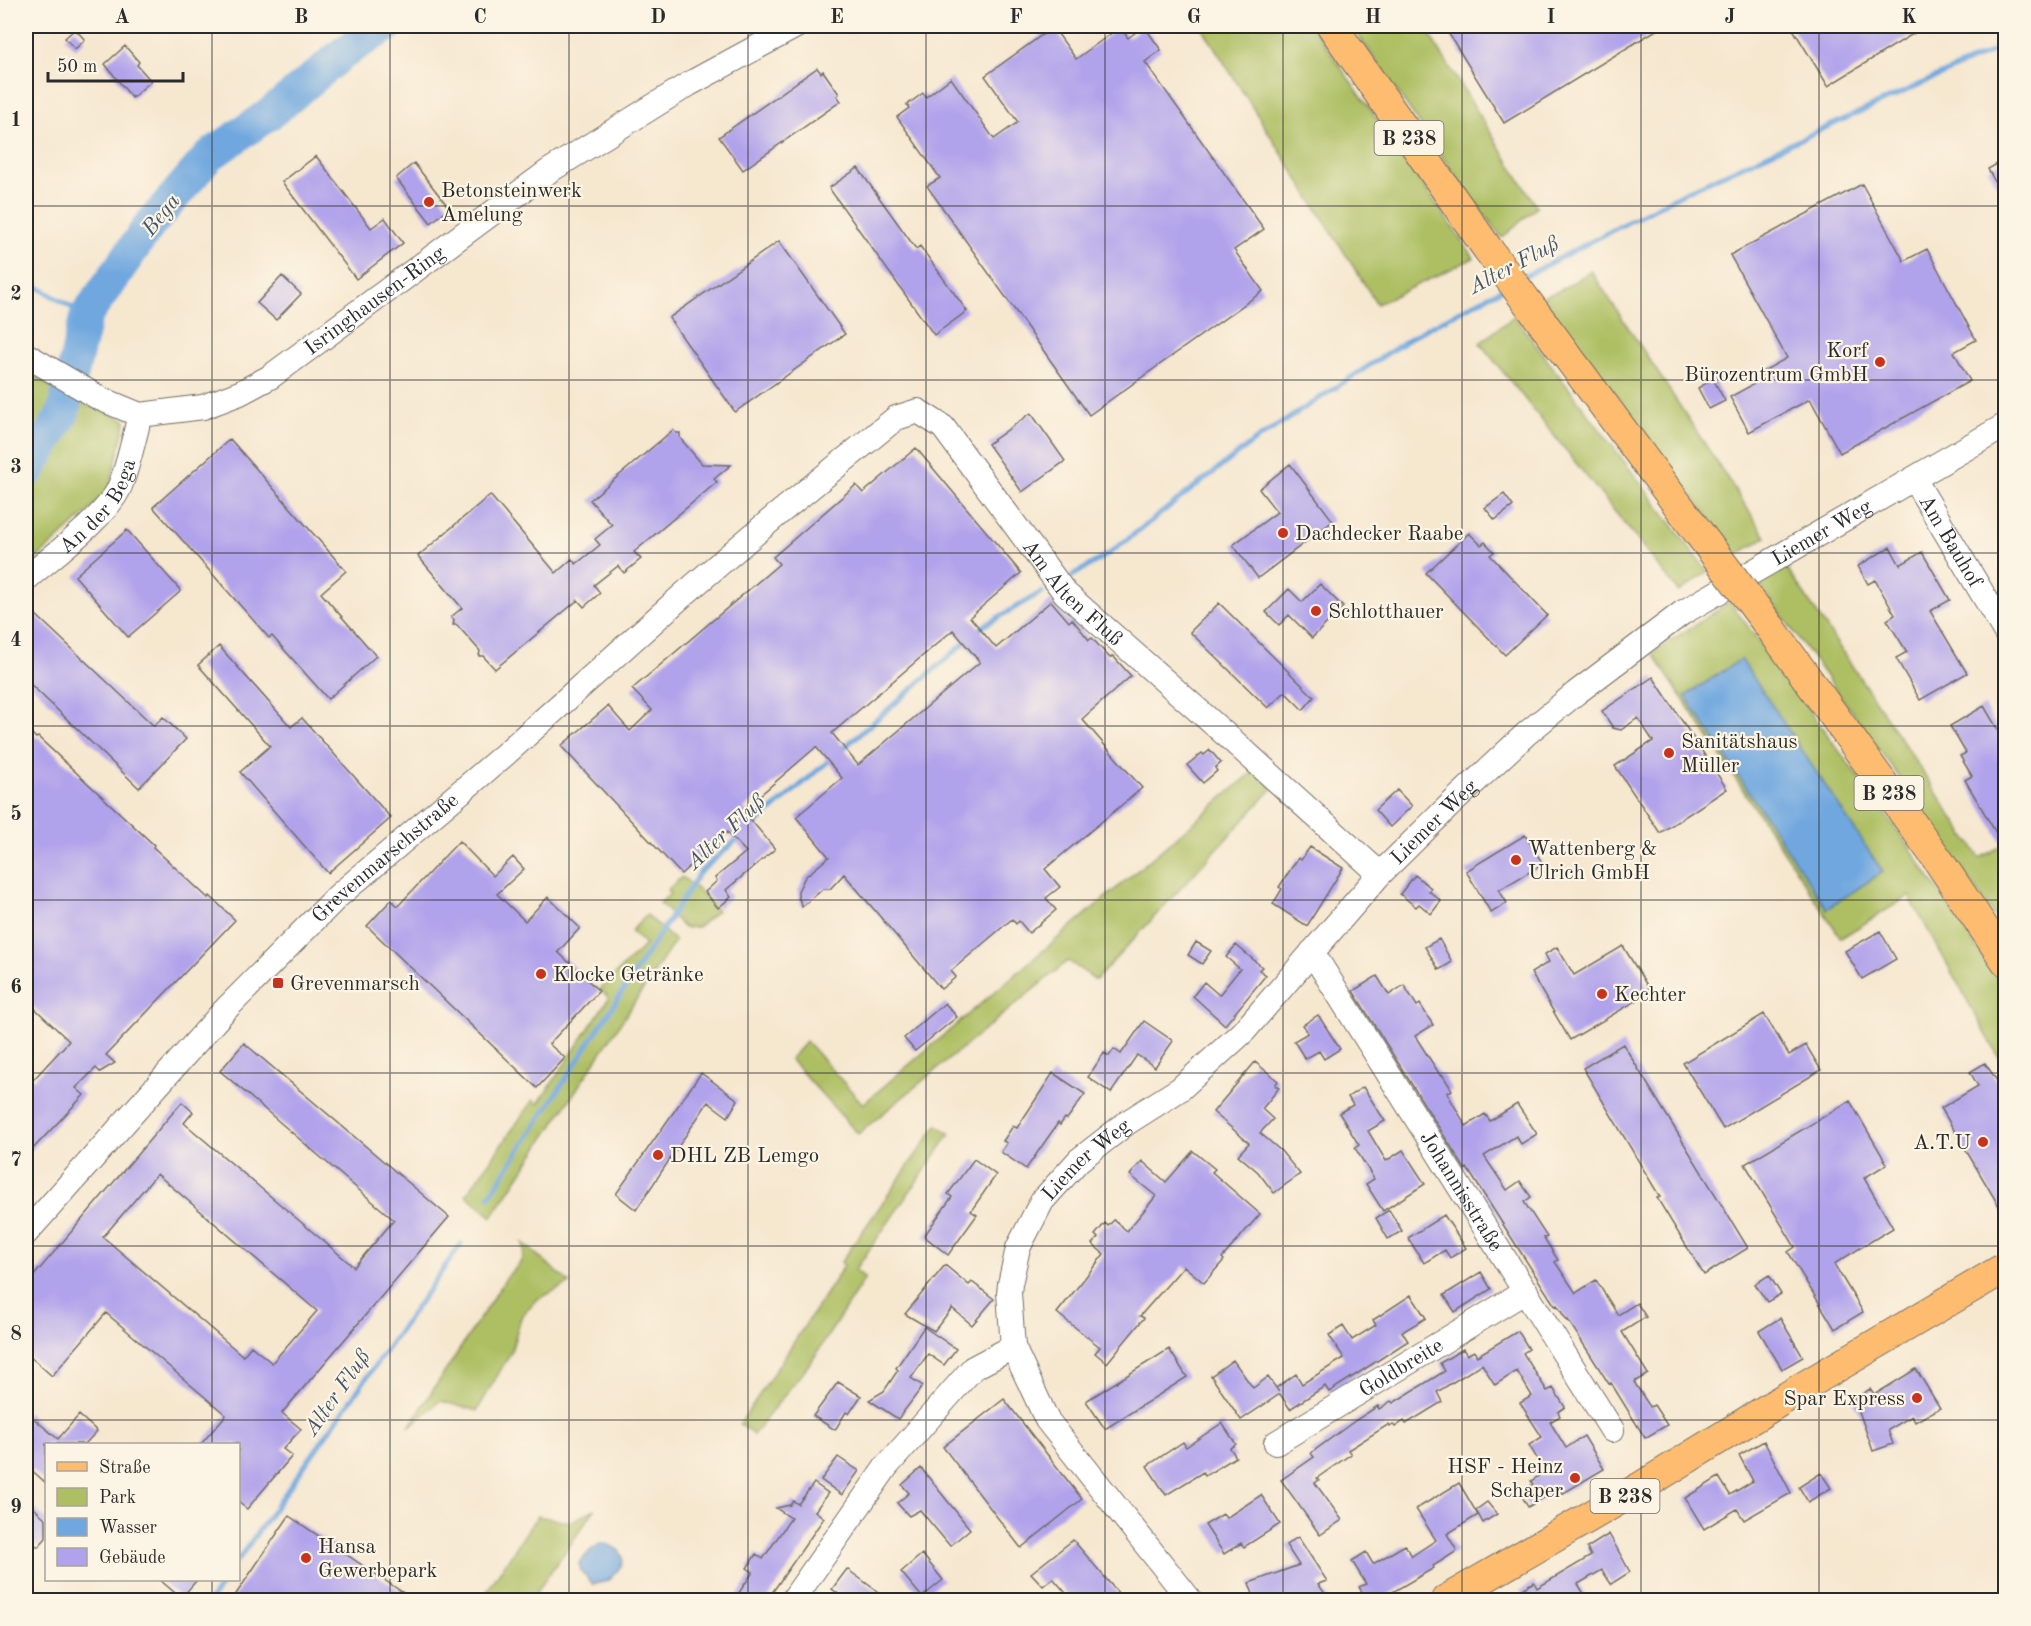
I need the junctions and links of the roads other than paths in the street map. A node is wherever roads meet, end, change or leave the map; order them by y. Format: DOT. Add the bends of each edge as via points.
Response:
graph roads {
  1 [pos="796,26"];
  2 [pos="1332,26"];
  3 [pos="26,355"];
  4 [pos="141,415"];
  5 [pos="2006,425"];
  6 [pos="1914,479"];
  7 [pos="778,514"];
  8 [pos="26,579"];
  9 [pos="2006,633"];
  10 [pos="1380,874"];
  11 [pos="1312,952"];
  12 [pos="2006,961"];
  13 [pos="26,1233"];
  14 [pos="2006,1267"];
  15 [pos="1526,1291"];
  16 [pos="1013,1347"];
  17 [pos="1612,1430"];
  18 [pos="1276,1443"];
  19 [pos="793,1600"];
  20 [pos="1190,1600"];
  21 [pos="1446,1600"];
  1 -- 4 [label="street, Isringhausen-Ring" via="690,84 549,171 270,377 203,407"];
  2 -- 12 [label="main road, B 238, bridge" via="1487,248 1770,627"];
  3 -- 4 [label="street, Isringhausen-Ring" via="99,398"];
  4 -- 8 [label="street, An der Bega" via="120,486 112,500"];
  5 -- 6 [label="street, Liemer Weg"];
  6 -- 9 [label="street, Am Bauhof"];
  6 -- 10 [label="street, Liemer Weg" via="1682,613 1527,734"];
  7 -- 10 [label="street, Am Alten Fluß" via="896,418 918,411 943,427 1065,593"];
  7 -- 13 [label="street, Grevenmarschstraße" via="338,896 223,1011"];
  10 -- 11 [label="street, Liemer Weg"];
  11 -- 15 [label="street, Johannisstraße"];
  11 -- 16 [label="street, Liemer Weg" via="1245,1030 1180,1089 1079,1160 1042,1201 1018,1248 1010,1284"];
  14 -- 21 [label="main road, B 238"];
  15 -- 17 [label="street, Johannisstraße"];
  15 -- 18 [label="street, Goldbreite"];
  16 -- 19 [label="street" via="973,1368 886,1467"];
  16 -- 20 [label="street, Liemer Weg" via="1047,1420"];
}
